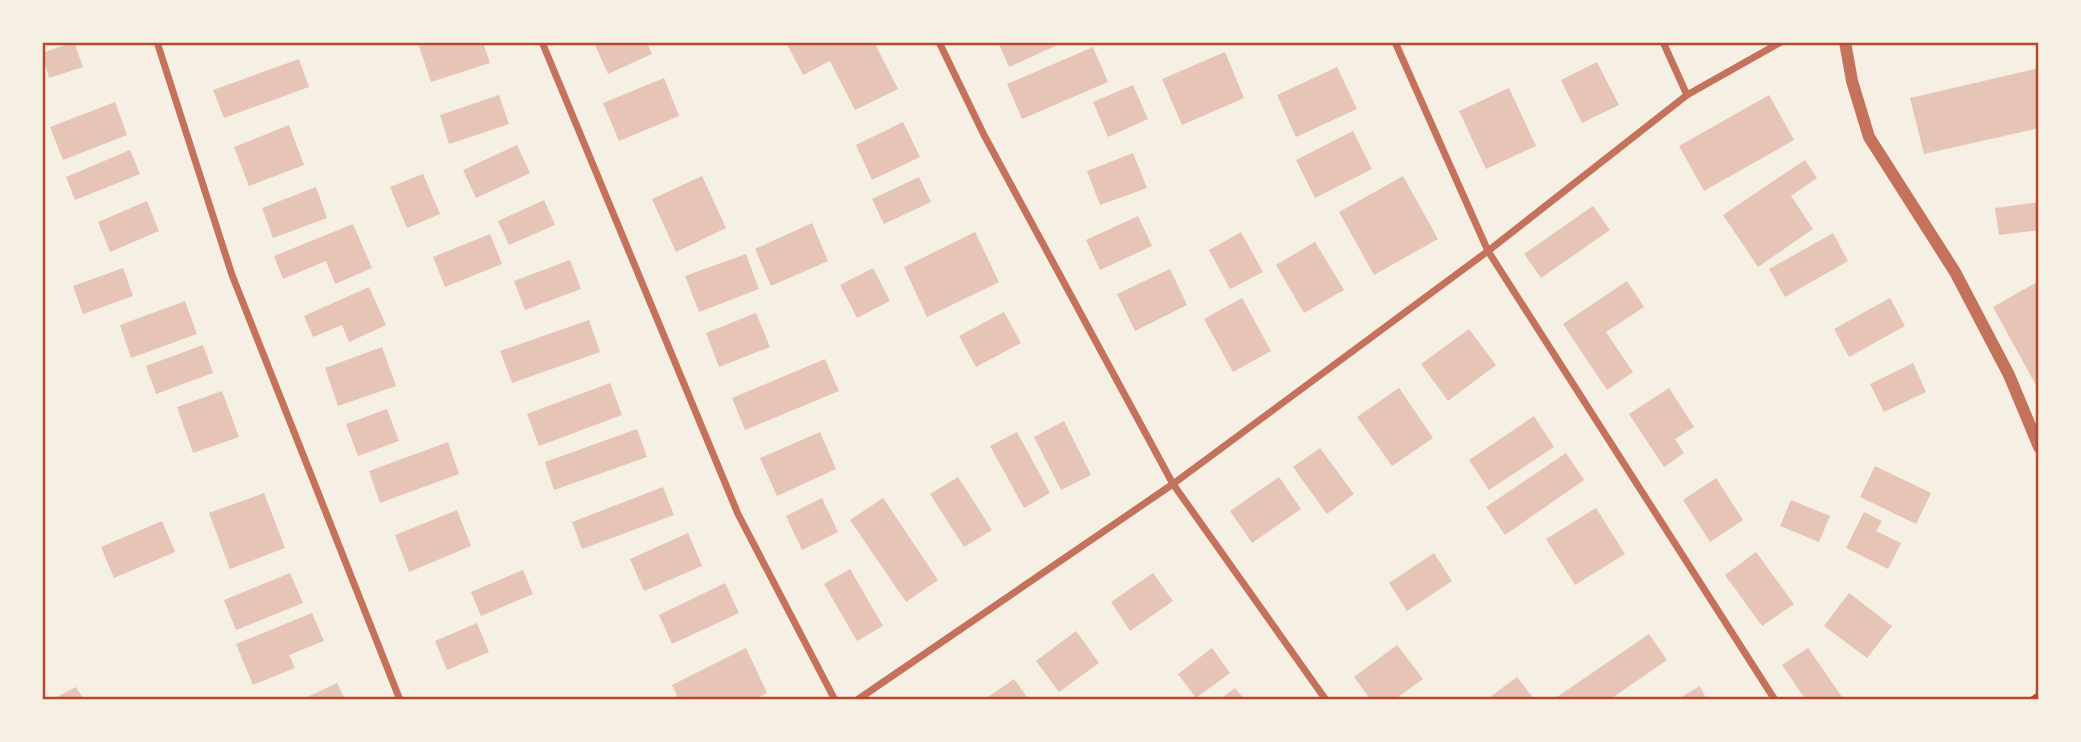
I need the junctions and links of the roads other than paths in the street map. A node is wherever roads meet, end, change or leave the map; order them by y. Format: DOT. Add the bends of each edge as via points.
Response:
graph roads {
  1 [pos="157,42"];
  2 [pos="542,42"];
  3 [pos="939,42"];
  4 [pos="1395,42"];
  5 [pos="1663,42"];
  6 [pos="1781,42"];
  7 [pos="1845,42"];
  8 [pos="1687,95"];
  9 [pos="1488,251"];
  10 [pos="2039,447"];
  11 [pos="1173,484"];
  12 [pos="400,700"];
  13 [pos="835,700"];
  14 [pos="857,700"];
  15 [pos="1326,700"];
  16 [pos="1775,700"];
  1 -- 12 [label="street" via="232,275"];
  2 -- 13 [label="street" via="738,514"];
  3 -- 11 [label="street" via="984,135"];
  4 -- 9 [label="street"];
  5 -- 8 [label="street"];
  6 -- 8 [label="street"];
  7 -- 10 [label="street" via="1869,137 1955,272 2009,375"];
  8 -- 9 [label="street"];
  9 -- 11 [label="street"];
  9 -- 16 [label="street"];
  11 -- 14 [label="street"];
  11 -- 15 [label="street"];
}
